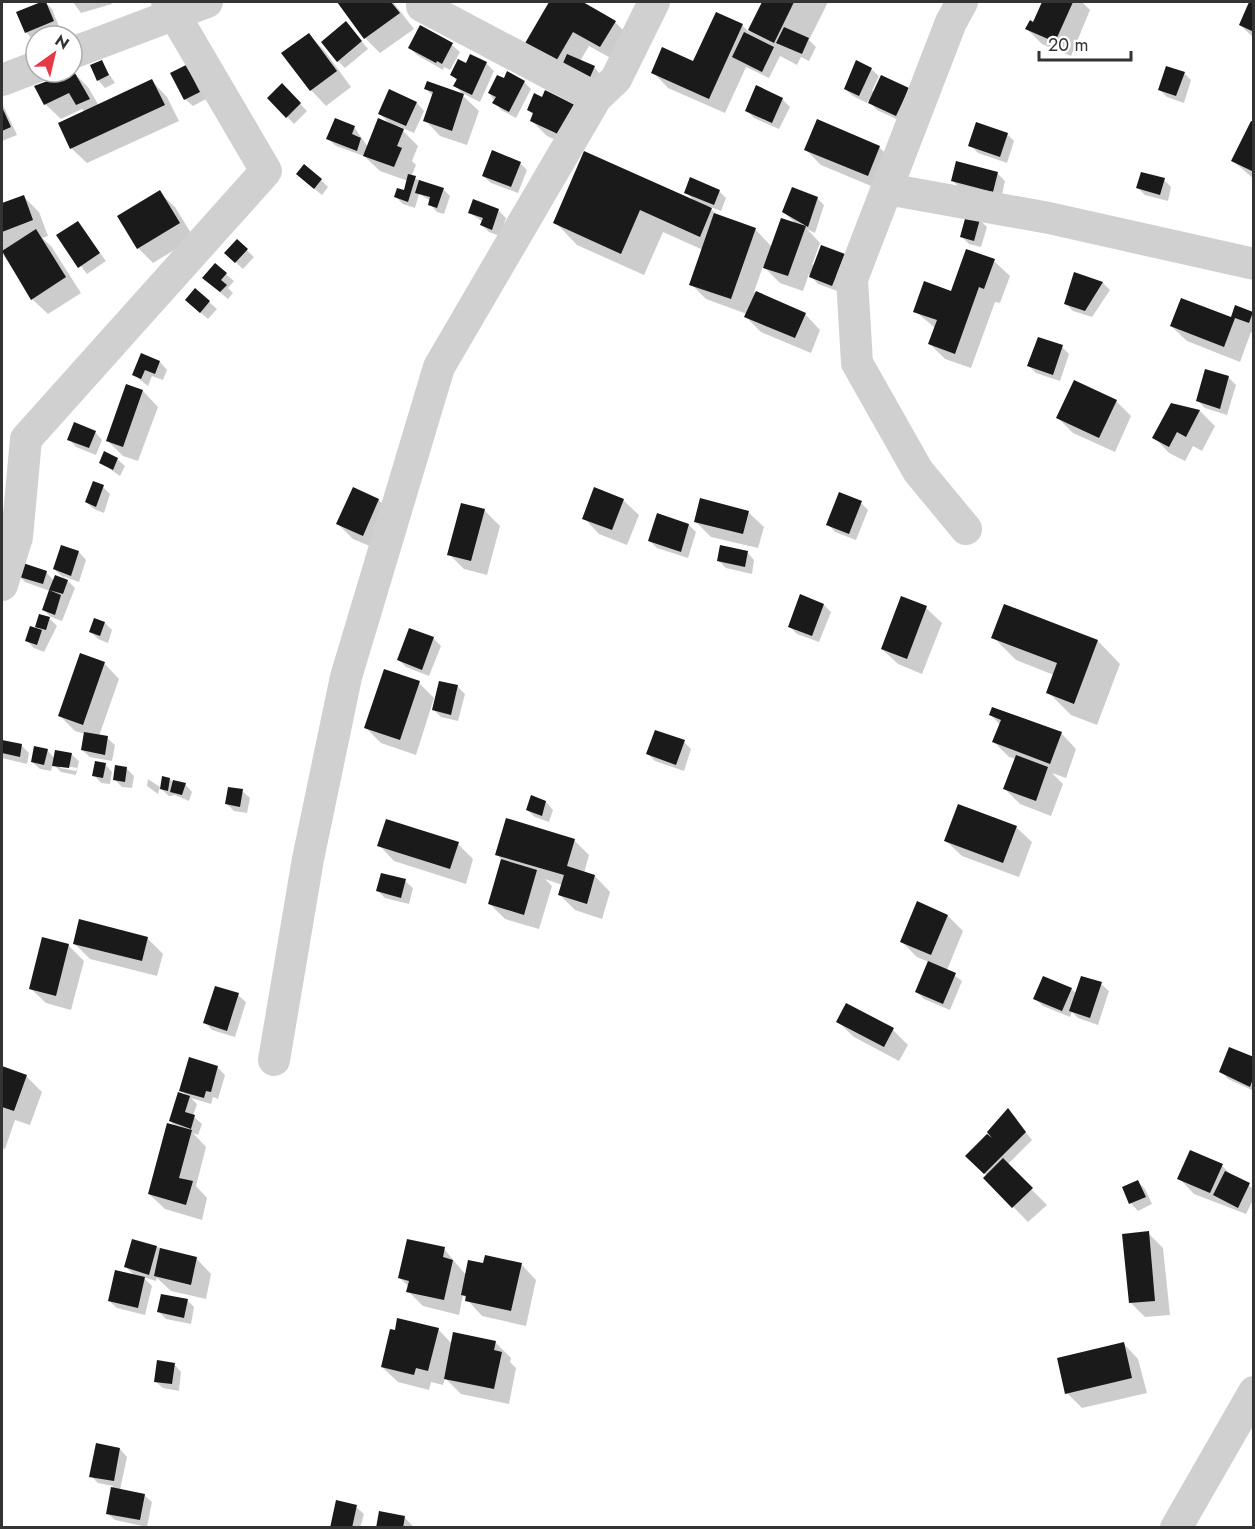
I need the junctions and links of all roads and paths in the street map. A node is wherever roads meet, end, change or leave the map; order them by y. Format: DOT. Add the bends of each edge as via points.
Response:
graph roads {
  1 [pos="207,2"];
  2 [pos="422,2"];
  3 [pos="654,2"];
  4 [pos="962,2"];
  5 [pos="171,7"];
  6 [pos="84,47"];
  7 [pos="24,72"];
  8 [pos="2,80"];
  9 [pos="596,98"];
  10 [pos="887,189"];
  11 [pos="1254,264"];
  12 [pos="966,529"];
  13 [pos="9,540"];
  14 [pos="2,585"];
  15 [pos="274,1060"];
  16 [pos="1254,1392"];
  17 [pos="1176,1527"];
  1 -- 5 [label="street"];
  2 -- 9 [label="street" via="422,6"];
  3 -- 9 [label="street" via="616,79"];
  4 -- 10 [label="street"];
  5 -- 6 [label="street"];
  5 -- 13 [label="street" via="266,171 26,439"];
  7 -- 8 [label="street"];
  9 -- 15 [label="street" via="439,367 346,676 308,860"];
  10 -- 11 [label="street" via="1049,218"];
  10 -- 12 [label="street" via="852,279 858,363 918,471"];
  13 -- 14 [label="street"];
  16 -- 17 [label="street"];
}
